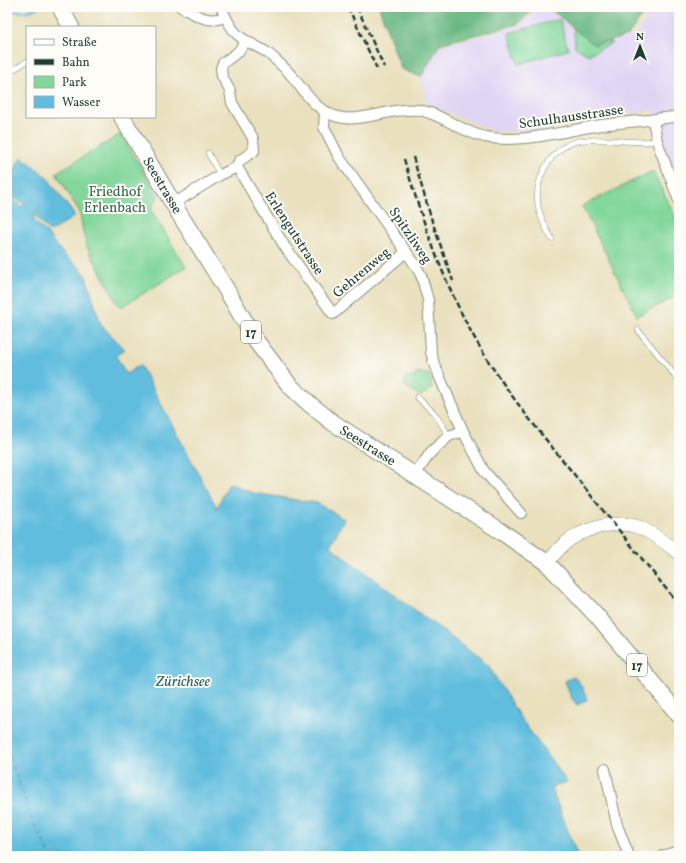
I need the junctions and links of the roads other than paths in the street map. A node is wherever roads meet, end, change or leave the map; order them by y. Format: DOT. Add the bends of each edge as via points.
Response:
graph roads {
  1 [pos="181,7"];
  2 [pos="65,8"];
  3 [pos="223,12"];
  4 [pos="71,26"];
  5 [pos="246,41"];
  6 [pos="26,62"];
  7 [pos="7,74"];
  8 [pos="325,111"];
  9 [pos="679,116"];
  10 [pos="123,118"];
  11 [pos="653,120"];
  12 [pos="657,141"];
  13 [pos="208,153"];
  14 [pos="237,167"];
  15 [pos="220,175"];
  16 [pos="679,201"];
  17 [pos="173,204"];
  18 [pos="552,240"];
  19 [pos="406,252"];
  20 [pos="333,314"];
  21 [pos="638,330"];
  22 [pos="678,374"];
  23 [pos="417,398"];
  24 [pos="463,432"];
  25 [pos="449,436"];
  26 [pos="415,475"];
  27 [pos="521,513"];
  28 [pos="679,553"];
  29 [pos="547,564"];
  30 [pos="679,715"];
  31 [pos="605,769"];
  32 [pos="679,851"];
  33 [pos="629,856"];
  34 [pos="662,856"];
  1 -- 3 [label="street, Schulhausstrasse" via="210,20 216,20"];
  2 -- 4 [label="main road"];
  3 -- 5 [label="street, Schulhausstrasse" via="235,32"];
  5 -- 8 [label="street, Schulhausstrasse" via="268,54 290,74 314,104"];
  5 -- 14 [label="street" via="221,68 232,103 253,138 254,151 239,161"];
  6 -- 7 [label="lane"];
  8 -- 11 [label="street, Schulhausstrasse" via="349,118 419,110 485,137 522,139 602,125"];
  8 -- 19 [label="street, Spitzliweg" via="324,127 339,157"];
  9 -- 11 [label="street, Schulhausstrasse"];
  10 -- 17 [label="main road, Seestrasse / 17"];
  11 -- 12 [label="street"];
  12 -- 16 [label="street"];
  12 -- 18 [label="lane" via="586,140 574,142 556,153 543,171 537,195 541,218"];
  13 -- 15 [label="lane"];
  14 -- 15 [label="street"];
  14 -- 20 [label="street, Erlengutstrasse" via="285,247"];
  15 -- 17 [label="street"];
  17 -- 26 [label="main road, Seestrasse / 17" via="256,341 290,386 332,422"];
  19 -- 20 [label="street, Gehrenweg"];
  19 -- 24 [label="street, Spitzliweg" via="421,275 428,300 434,364"];
  21 -- 22 [label="lane" via="673,373"];
  23 -- 25 [label="lane" via="435,414"];
  24 -- 25 [label="street"];
  24 -- 27 [label="street, Spitzliweg" via="484,471"];
  25 -- 26 [label="street" via="431,452"];
  26 -- 29 [label="main road, Seestrasse / 17"];
  28 -- 29 [label="street" via="638,527 621,523 600,526 582,533 564,544"];
  29 -- 30 [label="main road, Seestrasse / 17" via="596,615"];
  31 -- 33 [label="street" via="617,825"];
  32 -- 34 [label="street"];
}
